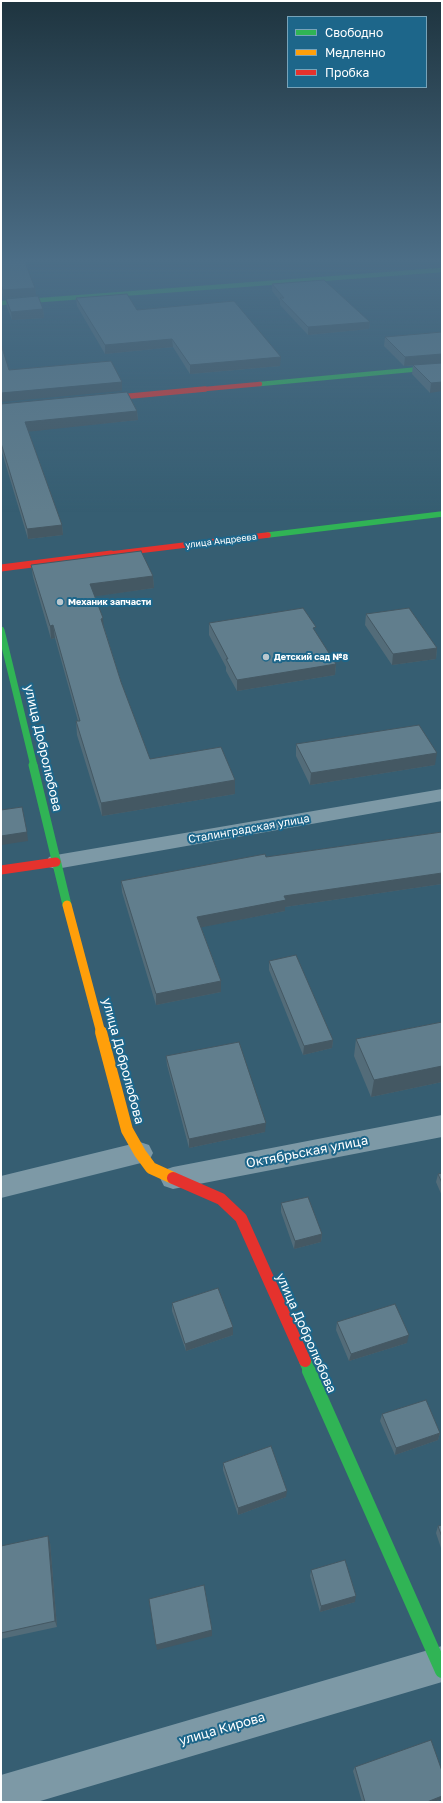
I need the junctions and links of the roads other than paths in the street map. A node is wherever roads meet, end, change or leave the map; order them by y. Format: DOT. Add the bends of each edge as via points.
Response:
graph roads {
  1 [pos="442,367"];
  2 [pos="88,400"];
  3 [pos="442,514"];
  4 [pos="1,568"];
  5 [pos="1,630"];
  6 [pos="6,671"];
  7 [pos="442,795"];
  8 [pos="56,862"];
  9 [pos="1,870"];
  10 [pos="442,1126"];
  11 [pos="140,1153"];
  12 [pos="173,1178"];
  13 [pos="1,1187"];
  14 [pos="441,1667"];
  15 [pos="1,1794"];
  1 -- 2 [label="street"];
  3 -- 4 [label="street, улица Андреева"];
  5 -- 6 [label="street, улица Добролюбова"];
  6 -- 8 [label="street, улица Добролюбова"];
  7 -- 8 [label="street, Сталинградская улица"];
  8 -- 9 [label="street"];
  8 -- 11 [label="street, улица Добролюбова" via="127,1130"];
  10 -- 12 [label="street, Октябрьская улица"];
  11 -- 12 [label="street, улица Добролюбова" via="151,1168"];
  11 -- 13 [label="street"];
  12 -- 14 [label="street, улица Добролюбова" via="204,1190 221,1200 241,1218"];
  14 -- 15 [label="street, улица Кирова"];
}
